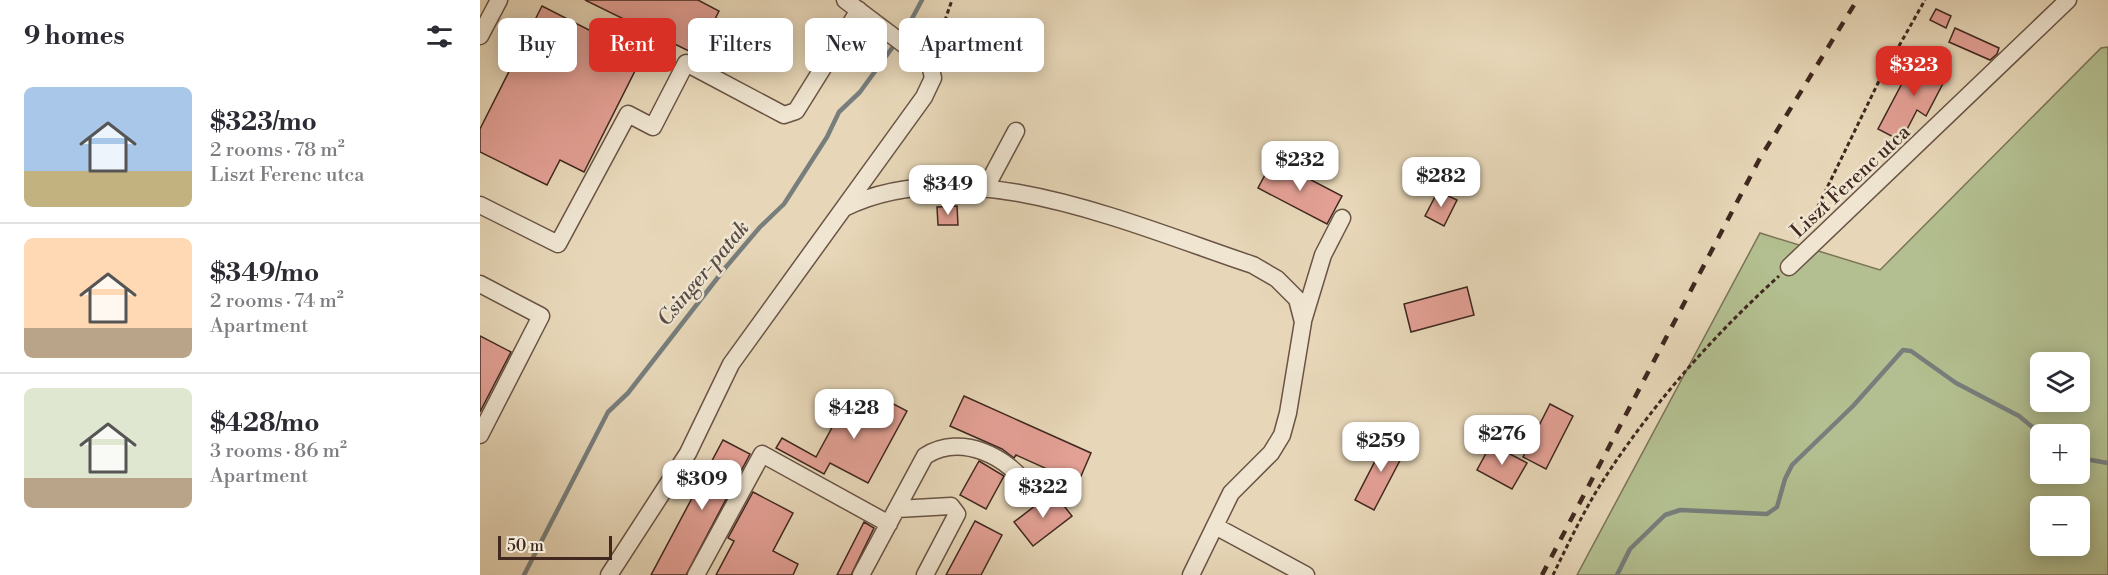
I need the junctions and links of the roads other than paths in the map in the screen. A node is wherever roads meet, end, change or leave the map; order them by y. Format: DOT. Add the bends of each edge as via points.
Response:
graph roads {
  1 [pos="499,0"];
  2 [pos="845,0"];
  3 [pos="2068,0"];
  4 [pos="859,10"];
  5 [pos="480,36"];
  6 [pos="1016,131"];
  7 [pos="985,189"];
  8 [pos="480,205"];
  9 [pos="843,208"];
  10 [pos="1342,218"];
  11 [pos="1789,267"];
  12 [pos="480,284"];
  13 [pos="1303,322"];
  14 [pos="480,435"];
  15 [pos="1030,490"];
  16 [pos="897,509"];
  17 [pos="888,524"];
  18 [pos="1215,526"];
  19 [pos="609,575"];
  20 [pos="696,575"];
  21 [pos="861,575"];
  22 [pos="925,575"];
  23 [pos="1191,575"];
  24 [pos="1306,575"];
  1 -- 5 [label="street"];
  2 -- 4 [label="street"];
  3 -- 11 [label="street, Liszt Ferenc utca"];
  4 -- 8 [label="street" via="796,111 784,115 686,63 653,127 628,114 558,244"];
  4 -- 9 [label="street" via="930,64 933,78 924,97"];
  6 -- 7 [label="street"];
  7 -- 9 [label="street" via="887,191"];
  7 -- 13 [label="street" via="1050,198 1253,265 1277,279 1297,299"];
  9 -- 19 [label="street" via="731,364 688,453"];
  10 -- 13 [label="street" via="1323,255"];
  12 -- 14 [label="street" via="541,316"];
  13 -- 18 [label="street" via="1282,435 1271,453 1231,493"];
  15 -- 16 [label="street" via="1007,464 989,454 950,446 925,456"];
  16 -- 17 [label="street"];
  16 -- 22 [label="street" via="951,506 957,514"];
  17 -- 20 [label="street" via="762,454"];
  17 -- 21 [label="street"];
  18 -- 23 [label="street"];
  18 -- 24 [label="street"];
}
